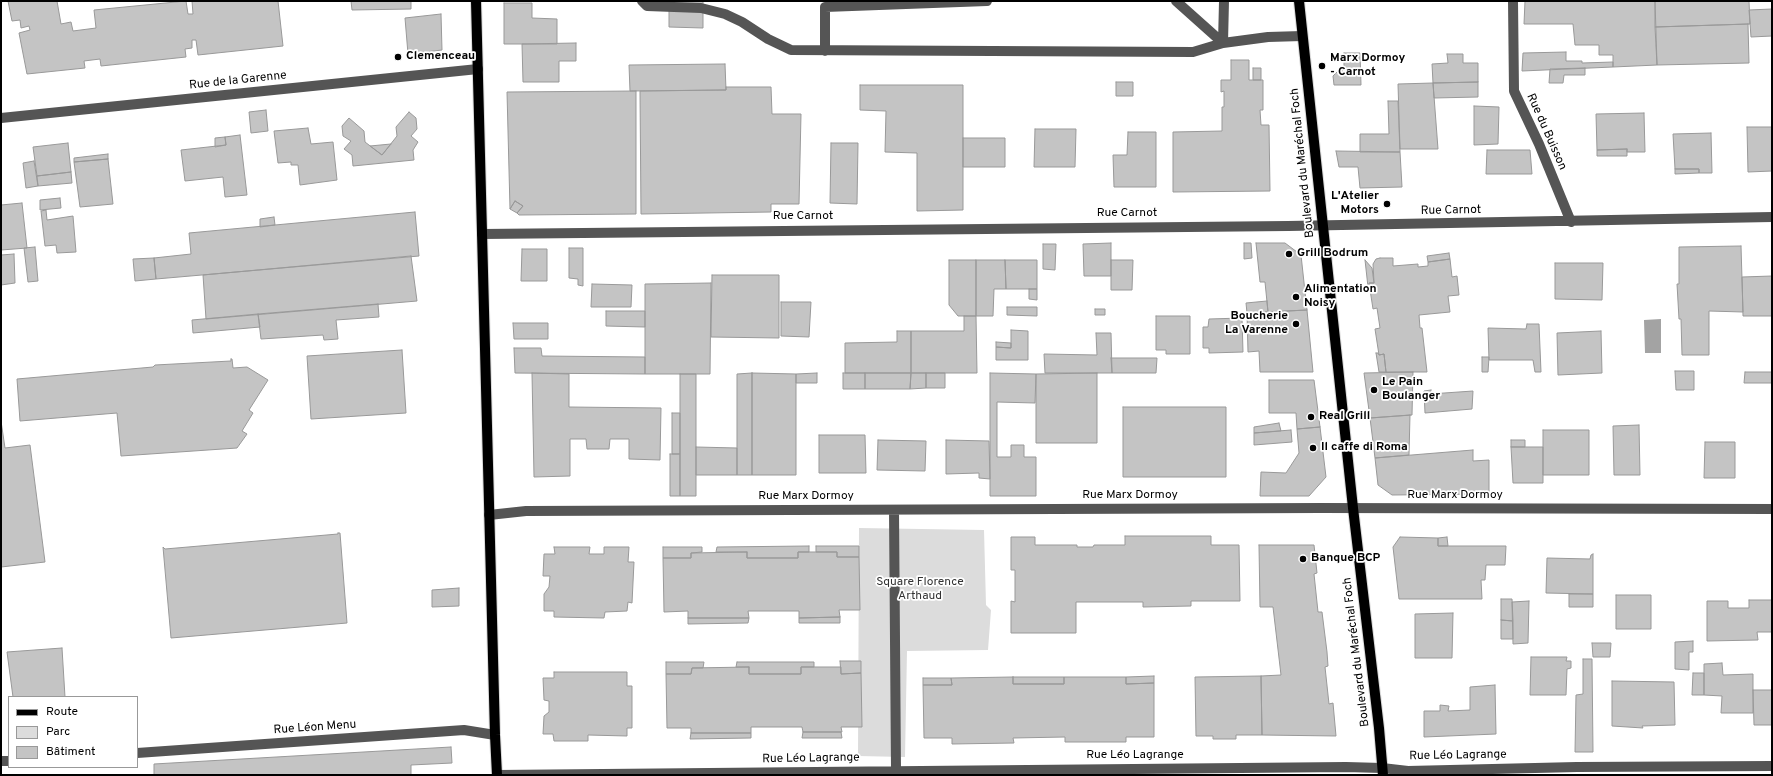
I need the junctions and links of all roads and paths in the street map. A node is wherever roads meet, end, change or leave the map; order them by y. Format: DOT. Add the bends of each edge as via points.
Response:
graph roads {
  1 [pos="476,1"];
  2 [pos="642,1"];
  3 [pos="987,1"];
  4 [pos="1176,1"];
  5 [pos="1224,1"];
  6 [pos="1299,1"];
  7 [pos="1513,1"];
  8 [pos="1302,36"];
  9 [pos="1223,43"];
  10 [pos="825,50"];
  11 [pos="478,69"];
  12 [pos="1,118"];
  13 [pos="1772,217"];
  14 [pos="1571,222"];
  15 [pos="1322,225"];
  16 [pos="482,234"];
  17 [pos="1353,508"];
  18 [pos="1772,509"];
  19 [pos="894,510"];
  20 [pos="489,515"];
  21 [pos="495,735"];
  22 [pos="138,753"];
  23 [pos="1772,766"];
  24 [pos="896,771"];
  25 [pos="1383,771"];
  26 [pos="497,775"];
  1 -- 11 [label="main road"];
  2 -- 10 [label="street" via="646,6 701,8 725,14 791,50"];
  3 -- 10 [label="street" via="825,7"];
  4 -- 9 [label="street"];
  5 -- 9 [label="street"];
  6 -- 8 [label="main road, Boulevard du Maréchal Foch"];
  7 -- 14 [label="street, Rue du Buisson" via="1514,91"];
  8 -- 9 [label="street" via="1268,37"];
  8 -- 15 [label="main road, Boulevard du Maréchal Foch"];
  9 -- 10 [label="street" via="1193,52"];
  11 -- 12 [label="street, Rue de la Garenne"];
  11 -- 16 [label="main road"];
  13 -- 14 [label="street, Rue Carnot"];
  14 -- 15 [label="street, Rue Carnot"];
  15 -- 16 [label="street, Rue Carnot"];
  15 -- 17 [label="main road, Boulevard du Maréchal Foch"];
  16 -- 20 [label="main road"];
  17 -- 18 [label="street, Rue Marx Dormoy"];
  17 -- 19 [label="street, Rue Marx Dormoy"];
  17 -- 25 [label="main road, Boulevard du Maréchal Foch"];
  19 -- 20 [label="street, Rue Marx Dormoy" via="526,511"];
  19 -- 24 [label="street"];
  20 -- 21 [label="main road"];
  21 -- 22 [label="street, Rue Léon Menu" via="464,730"];
  21 -- 26 [label="main road"];
  23 -- 25 [label="street, Rue Léo Lagrange"];
  24 -- 25 [label="street, Rue Léo Lagrange"];
  24 -- 26 [label="street, Rue Léo Lagrange"];
}
